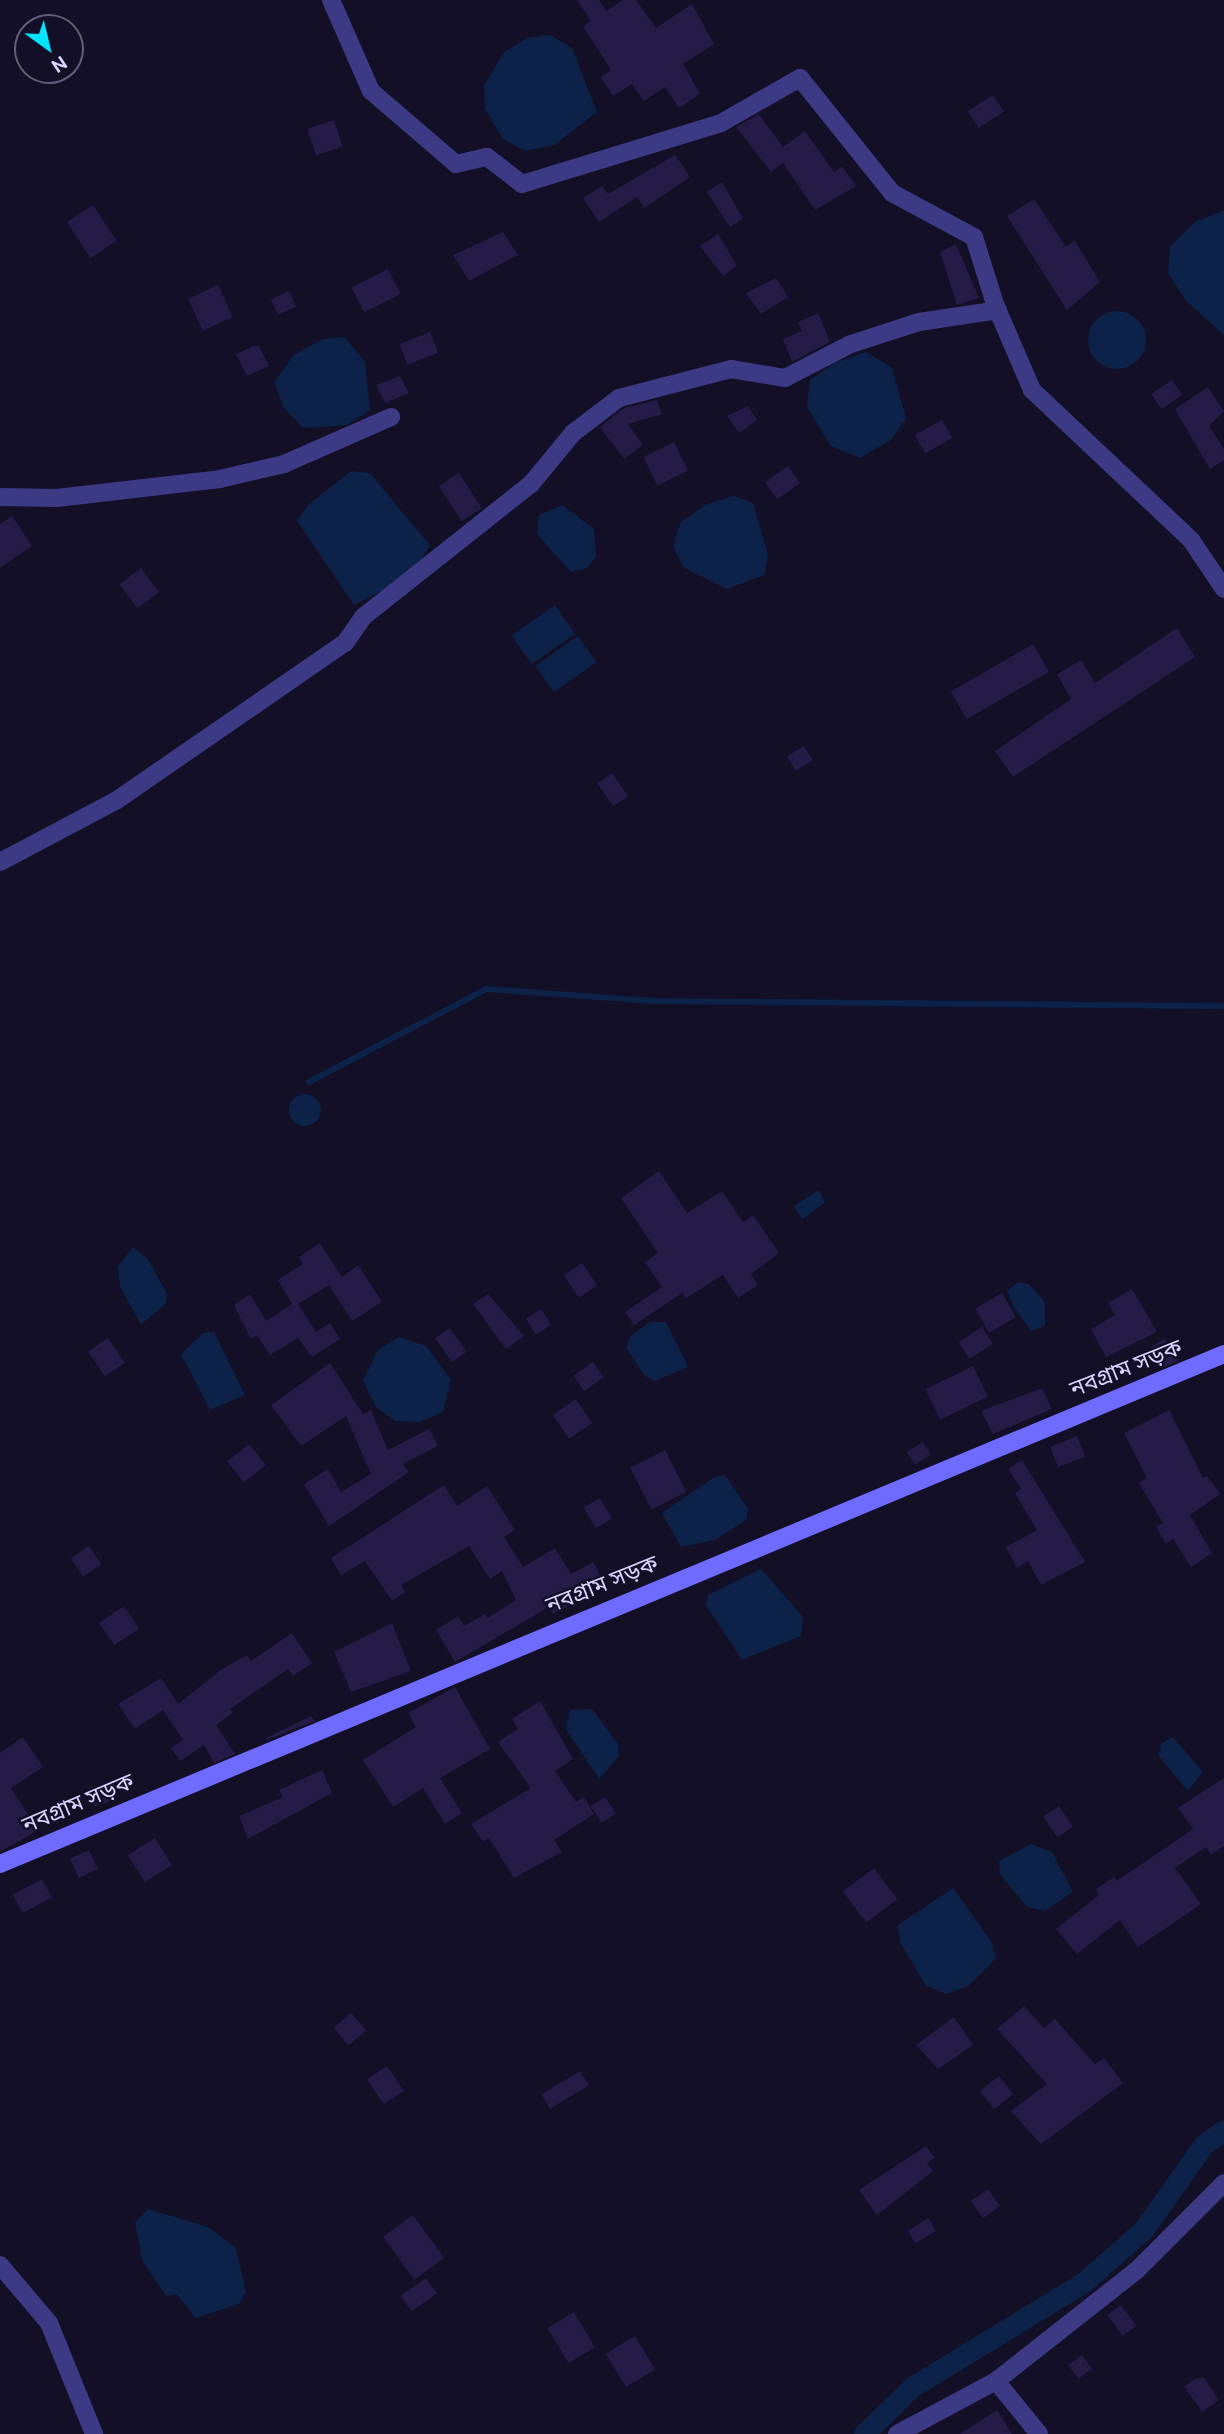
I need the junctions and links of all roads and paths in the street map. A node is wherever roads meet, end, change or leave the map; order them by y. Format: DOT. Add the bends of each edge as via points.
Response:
graph roads {
  1 [pos="331,0"];
  2 [pos="998,310"];
  3 [pos="391,417"];
  4 [pos="0,496"];
  5 [pos="1224,589"];
  6 [pos="0,862"];
  7 [pos="1224,1354"];
  8 [pos="0,1864"];
  9 [pos="1224,2183"];
  10 [pos="0,2265"];
  11 [pos="996,2381"];
  12 [pos="94,2434"];
  13 [pos="897,2434"];
  14 [pos="1040,2434"];
  1 -- 2 [label="street" via="371,91 456,164 487,157 522,184 721,123 800,78 892,193 974,237"];
  2 -- 5 [label="street" via="1032,390 1191,540"];
  2 -- 6 [label="street" via="919,322 851,344 785,378 731,369 619,398 573,433 531,484 363,617 345,643 117,800"];
  3 -- 4 [label="street" via="284,464 220,479 57,498"];
  7 -- 8 [label="main road, নবগ্রাম সড়ক"];
  9 -- 11 [label="street" via="1136,2271"];
  10 -- 12 [label="street" via="49,2323"];
  11 -- 13 [label="street"];
  11 -- 14 [label="street"];
}
